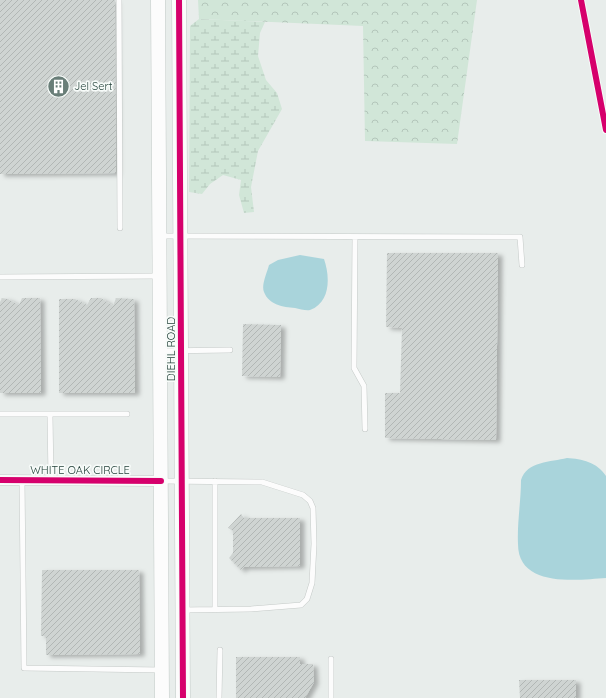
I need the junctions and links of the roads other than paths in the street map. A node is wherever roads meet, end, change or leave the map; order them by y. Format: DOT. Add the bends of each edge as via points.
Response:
graph roads {
  1 [pos="119,0"];
  2 [pos="158,0"];
  3 [pos="179,0"];
  4 [pos="120,228"];
  5 [pos="159,236"];
  6 [pos="180,236"];
  7 [pos="355,238"];
  8 [pos="522,265"];
  9 [pos="160,276"];
  10 [pos="0,277"];
  11 [pos="230,350"];
  12 [pos="160,351"];
  13 [pos="181,351"];
  14 [pos="0,414"];
  15 [pos="50,414"];
  16 [pos="127,414"];
  17 [pos="365,429"];
  18 [pos="0,480"];
  19 [pos="22,480"];
  20 [pos="51,480"];
  21 [pos="161,481"];
  22 [pos="181,481"];
  23 [pos="215,481"];
  24 [pos="182,610"];
  25 [pos="215,610"];
  26 [pos="220,650"];
  27 [pos="331,659"];
  28 [pos="162,670"];
  29 [pos="162,698"];
  30 [pos="183,698"];
  31 [pos="219,698"];
  32 [pos="331,698"];
  1 -- 4 [label="lane"];
  2 -- 5 [label="street, DIEHL ROAD"];
  3 -- 6 [label="street, DIEHL ROAD"];
  5 -- 6 [label="lane"];
  5 -- 9 [label="street, DIEHL ROAD"];
  6 -- 7 [label="lane"];
  6 -- 13 [label="street, DIEHL ROAD"];
  7 -- 8 [label="lane" via="520,237"];
  7 -- 17 [label="lane" via="354,368 364,386"];
  9 -- 10 [label="lane"];
  9 -- 12 [label="street, DIEHL ROAD"];
  11 -- 13 [label="lane"];
  12 -- 13 [label="lane"];
  12 -- 21 [label="street, DIEHL ROAD"];
  13 -- 22 [label="street, DIEHL ROAD"];
  14 -- 15 [label="lane"];
  15 -- 16 [label="lane"];
  15 -- 20 [label="lane"];
  18 -- 19 [label="street, WHITE OAK CIRCLE"];
  19 -- 20 [label="street, WHITE OAK CIRCLE"];
  19 -- 28 [label="lane" via="24,668"];
  20 -- 21 [label="street, WHITE OAK CIRCLE"];
  21 -- 22 [label="lane"];
  21 -- 28 [label="street, DIEHL ROAD"];
  22 -- 23 [label="lane"];
  22 -- 24 [label="street, DIEHL ROAD"];
  23 -- 25 [label="lane"];
  23 -- 25 [label="lane" via="262,482 303,496 310,501 313,508 314,544 312,583 301,605"];
  24 -- 25 [label="lane"];
  24 -- 30 [label="street, DIEHL ROAD"];
  26 -- 31 [label="lane"];
  27 -- 32 [label="lane"];
  28 -- 29 [label="street, DIEHL ROAD"];
}
